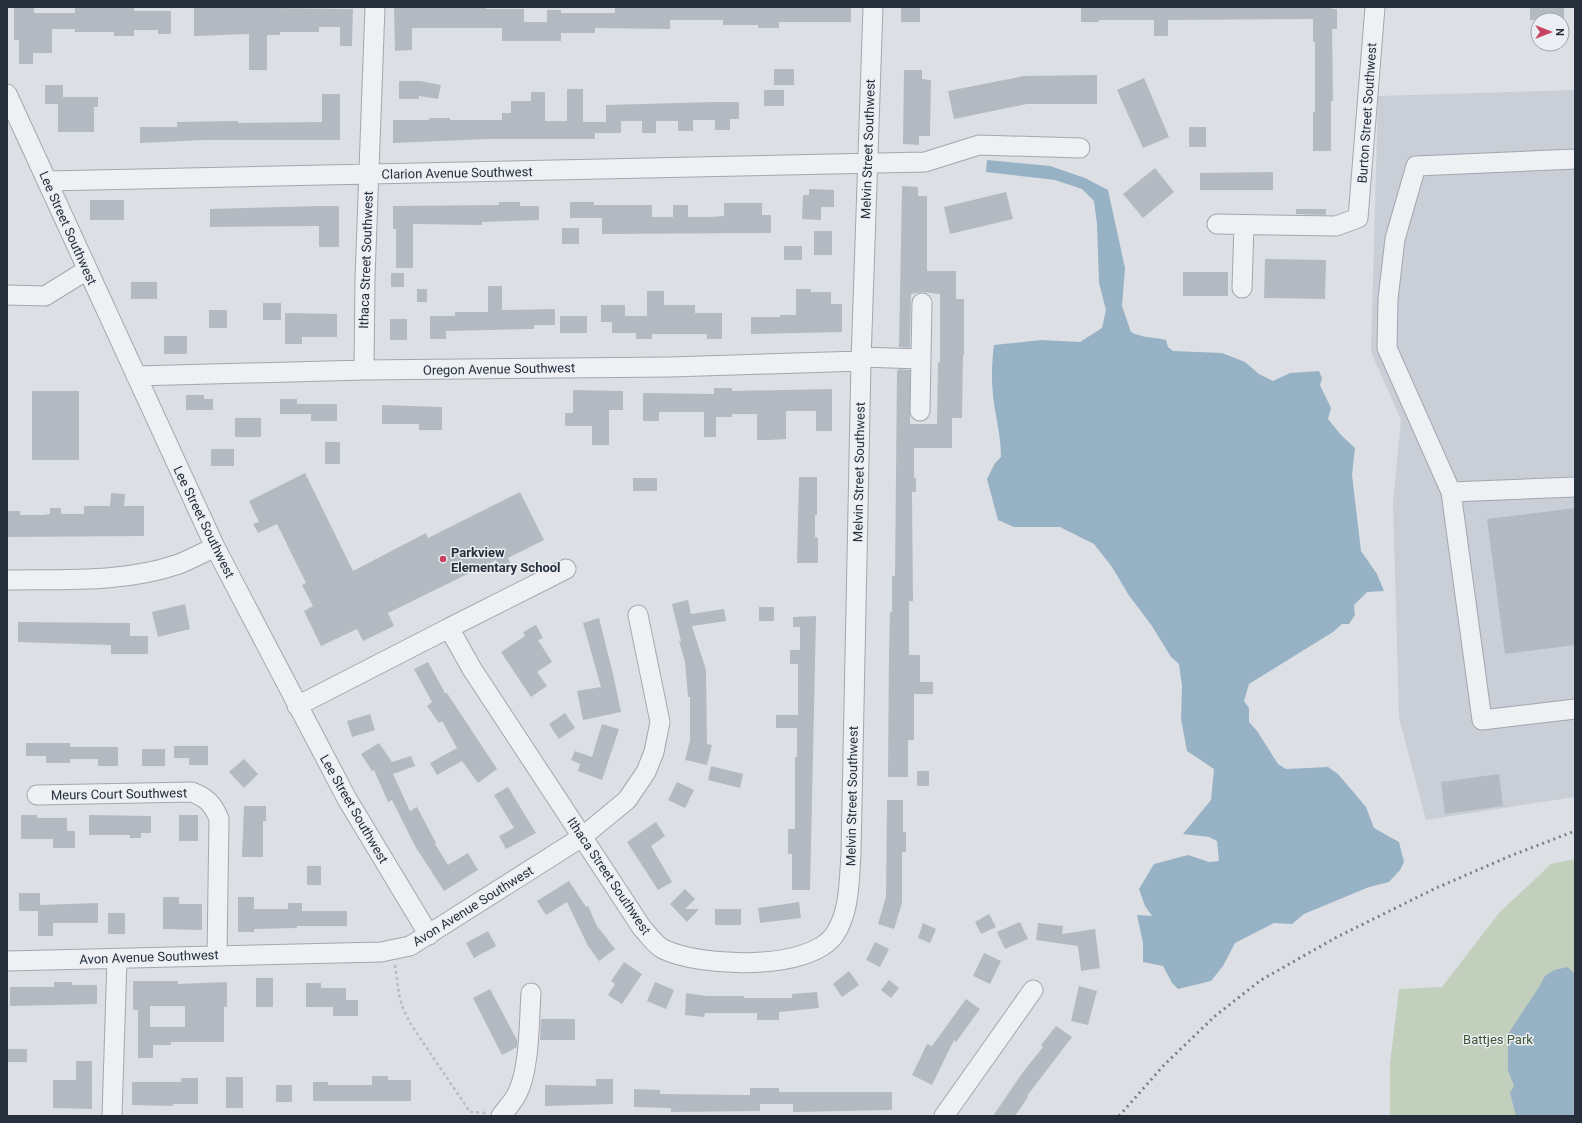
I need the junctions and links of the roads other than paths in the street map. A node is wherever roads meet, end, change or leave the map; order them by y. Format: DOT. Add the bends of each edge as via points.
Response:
graph roads {
  1 [pos="375,7"];
  2 [pos="873,7"];
  3 [pos="1375,7"];
  4 [pos="7,94"];
  5 [pos="1080,148"];
  6 [pos="1575,159"];
  7 [pos="867,164"];
  8 [pos="369,174"];
  9 [pos="47,181"];
  10 [pos="1217,224"];
  11 [pos="1244,225"];
  12 [pos="87,270"];
  13 [pos="1242,288"];
  14 [pos="7,295"];
  15 [pos="922,303"];
  16 [pos="862,359"];
  17 [pos="921,359"];
  18 [pos="364,370"];
  19 [pos="136,376"];
  20 [pos="920,411"];
  21 [pos="1575,487"];
  22 [pos="1451,492"];
  23 [pos="215,547"];
  24 [pos="566,569"];
  25 [pos="7,580"];
  26 [pos="638,615"];
  27 [pos="449,628"];
  28 [pos="297,706"];
  29 [pos="1575,709"];
  30 [pos="37,795"];
  31 [pos="582,837"];
  32 [pos="429,935"];
  33 [pos="834,935"];
  34 [pos="217,955"];
  35 [pos="117,959"];
  36 [pos="7,961"];
  37 [pos="1033,990"];
  38 [pos="531,993"];
  39 [pos="501,1115"];
  40 [pos="112,1116"];
  41 [pos="944,1116"];
  1 -- 8 [label="street, Ithaca Street Southwest"];
  2 -- 7 [label="street, Melvin Street Southwest"];
  3 -- 11 [label="street, Burton Street Southwest" via="1358,218 1336,226"];
  4 -- 9 [label="street, Lee Street Southwest"];
  5 -- 7 [label="street, Clarion Avenue Southwest" via="979,145 925,162"];
  6 -- 22 [label="street" via="1416,166 1396,240 1388,299 1387,348"];
  7 -- 8 [label="street, Clarion Avenue Southwest"];
  7 -- 16 [label="street, Melvin Street Southwest"];
  8 -- 9 [label="street, Clarion Avenue Southwest"];
  8 -- 18 [label="street, Ithaca Street Southwest"];
  9 -- 12 [label="street, Lee Street Southwest"];
  10 -- 11 [label="street"];
  11 -- 13 [label="street"];
  12 -- 14 [label="street" via="45,296"];
  12 -- 19 [label="street, Lee Street Southwest"];
  15 -- 17 [label="street"];
  16 -- 17 [label="street, Oregon Avenue Southwest"];
  16 -- 18 [label="street, Oregon Avenue Southwest" via="671,367"];
  16 -- 33 [label="street, Melvin Street Southwest" via="851,854 846,908"];
  17 -- 20 [label="street"];
  18 -- 19 [label="street, Oregon Avenue Southwest"];
  19 -- 23 [label="street, Lee Street Southwest"];
  21 -- 22 [label="street"];
  22 -- 29 [label="street" via="1482,720"];
  23 -- 25 [label="street" via="179,563 130,576"];
  23 -- 28 [label="street, Lee Street Southwest"];
  24 -- 27 [label="street"];
  26 -- 31 [label="street, Avon Avenue Southwest" via="660,722 654,752 646,772 627,800"];
  27 -- 28 [label="street"];
  27 -- 31 [label="street, Ithaca Street Southwest" via="472,669"];
  28 -- 32 [label="street, Lee Street Southwest" via="347,800"];
  30 -- 34 [label="street, Meurs Court Southwest" via="192,792 205,797 214,805 219,819"];
  31 -- 32 [label="street, Avon Avenue Southwest"];
  31 -- 33 [label="street, Ithaca Street Southwest" via="642,928 662,949 692,959 724,963 794,958 818,948"];
  32 -- 34 [label="street, Avon Avenue Southwest" via="410,946 381,952"];
  34 -- 35 [label="street, Avon Avenue Southwest"];
  35 -- 36 [label="street, Avon Avenue Southwest"];
  35 -- 40 [label="street"];
  37 -- 41 [label="street"];
  38 -- 39 [label="street" via="521,1084 517,1095"];
}
